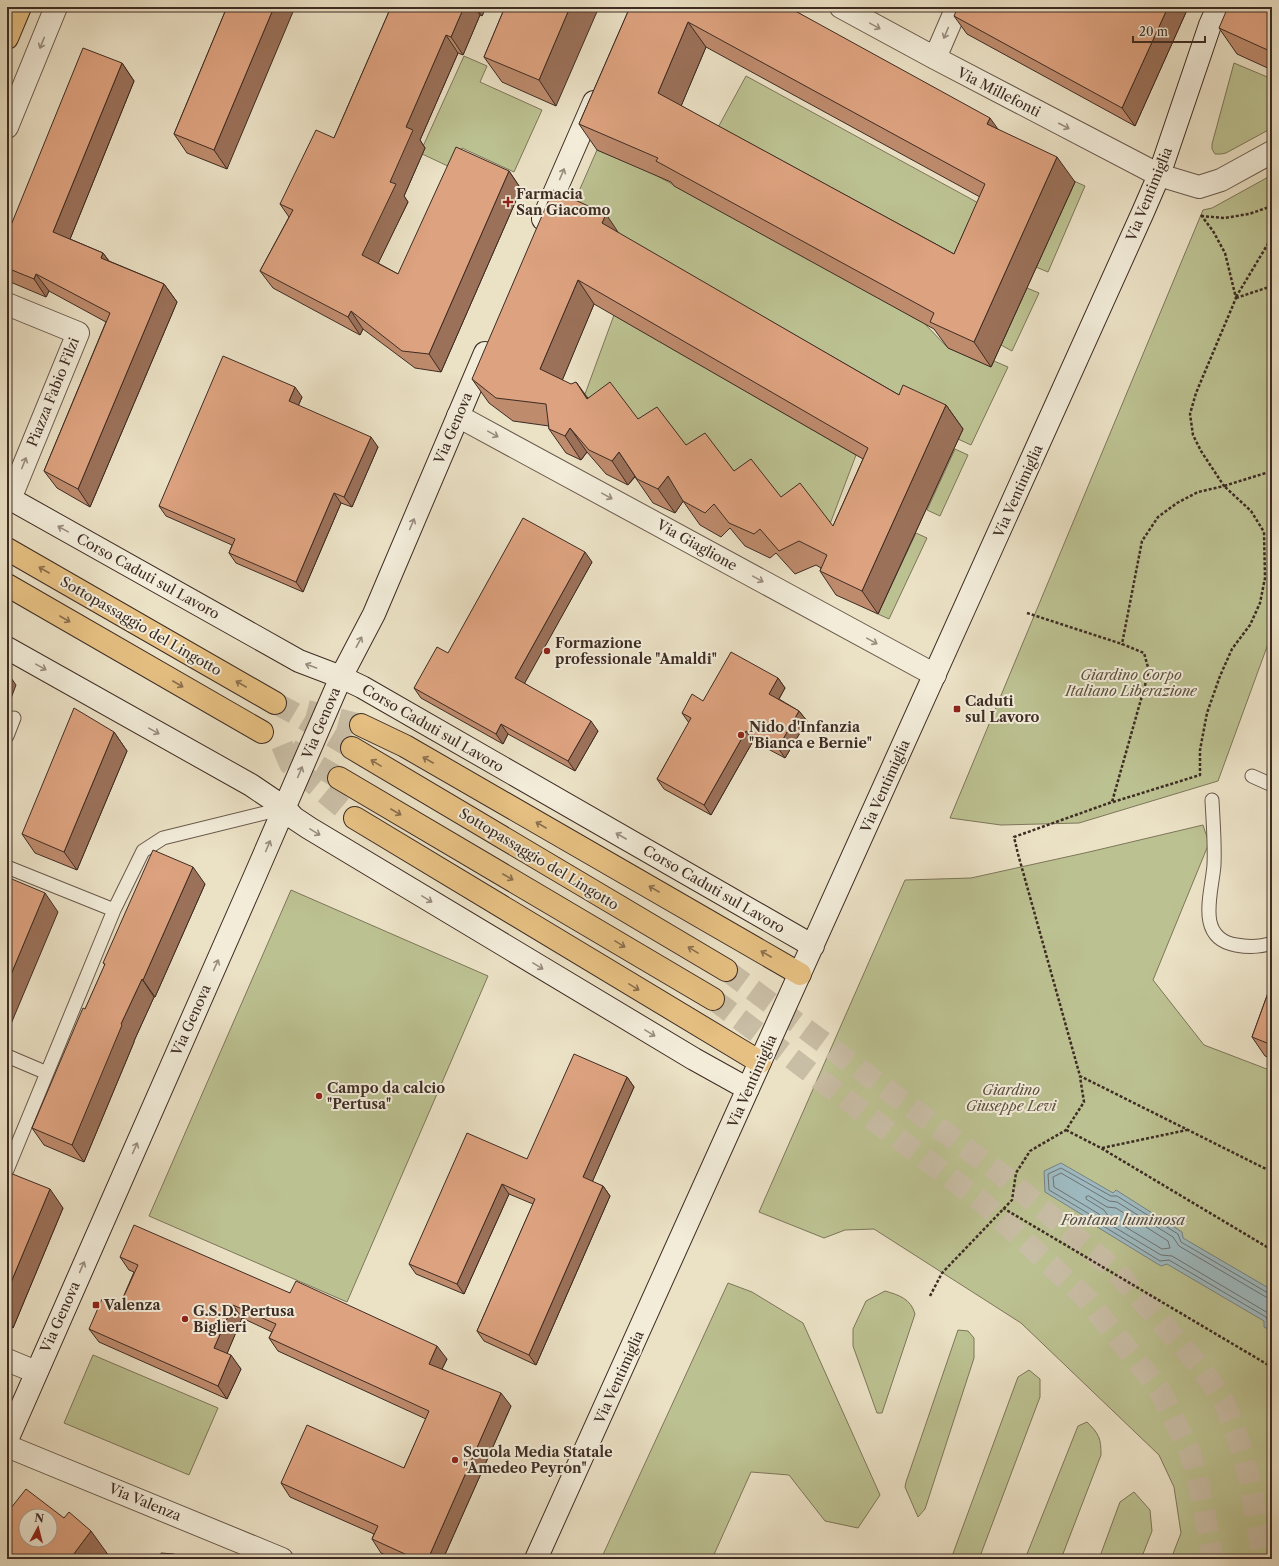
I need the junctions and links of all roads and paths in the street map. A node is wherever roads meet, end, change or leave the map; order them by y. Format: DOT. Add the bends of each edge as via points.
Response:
graph roads {
  1 [pos="20,7"];
  2 [pos="56,7"];
  3 [pos="841,7"];
  4 [pos="957,7"];
  5 [pos="1218,7"];
  6 [pos="7,38"];
  7 [pos="935,58"];
  8 [pos="600,87"];
  9 [pos="7,127"];
  10 [pos="1272,152"];
  11 [pos="1159,175"];
  12 [pos="1272,206"];
  13 [pos="1272,236"];
  14 [pos="535,239"];
  15 [pos="1272,286"];
  16 [pos="1236,298"];
  17 [pos="7,304"];
  18 [pos="494,333"];
  19 [pos="458,416"];
  20 [pos="1272,471"];
  21 [pos="1224,486"];
  22 [pos="8,498"];
  23 [pos="7,549"];
  24 [pos="7,585"];
  25 [pos="1027,613"];
  26 [pos="1122,644"];
  27 [pos="7,648"];
  28 [pos="935,675"];
  29 [pos="341,677"];
  30 [pos="275,704"];
  31 [pos="14,718"];
  32 [pos="361,725"];
  33 [pos="262,732"];
  34 [pos="7,736"];
  35 [pos="352,748"];
  36 [pos="1252,776"];
  37 [pos="339,778"];
  38 [pos="1272,785"];
  39 [pos="1212,800"];
  40 [pos="1112,802"];
  41 [pos="285,808"];
  42 [pos="355,818"];
  43 [pos="7,867"];
  44 [pos="114,910"];
  45 [pos="1272,943"];
  46 [pos="813,946"];
  47 [pos="726,970"];
  48 [pos="800,974"];
  49 [pos="714,999"];
  50 [pos="7,1056"];
  51 [pos="760,1062"];
  52 [pos="47,1072"];
  53 [pos="1080,1076"];
  54 [pos="748,1089"];
  55 [pos="1066,1130"];
  56 [pos="1188,1130"];
  57 [pos="1101,1148"];
  58 [pos="7,1170"];
  59 [pos="1272,1172"];
  60 [pos="1003,1208"];
  61 [pos="1272,1250"];
  62 [pos="930,1296"];
  63 [pos="7,1360"];
  64 [pos="1272,1365"];
  65 [pos="36,1372"];
  66 [pos="7,1440"];
  67 [pos="7,1446"];
  68 [pos="282,1559"];
  69 [pos="536,1559"];
  1 -- 6 [label="main road"];
  2 -- 9 [label="street, one-way"];
  3 -- 7 [label="street, Via Millefonti, one-way"];
  4 -- 7 [label="street, one-way"];
  5 -- 11 [label="street, Via Ventimiglia"];
  7 -- 11 [label="street, Via Millefonti, one-way"];
  14 -- 8 [label="street, one-way"];
  10 -- 11 [label="street, Via Millefonti" via="1221,180 1199,187"];
  11 -- 28 [label="street, Via Ventimiglia"];
  12 -- 16 [label="path" via="1249,214 1224,218 1201,216 1225,253"];
  13 -- 16 [label="path"];
  15 -- 16 [label="path"];
  16 -- 21 [label="path" via="1196,393 1190,414 1193,435"];
  22 -- 17 [label="street, Piazza Fabio Filzi, one-way" via="78,333"];
  18 -- 19 [label="street, Via Genova"];
  19 -- 28 [label="street, Via Giaglione, one-way"];
  29 -- 19 [label="street, Via Genova, one-way" via="374,614"];
  20 -- 21 [label="path"];
  21 -- 26 [label="path" via="1198,492 1177,503 1158,517 1142,541"];
  21 -- 40 [label="path" via="1251,511 1264,532 1265,578 1260,603 1250,625 1232,649 1207,713 1200,750 1200,775"];
  29 -- 22 [label="street, Corso Caduti sul Lavoro, one-way" via="299,661"];
  30 -- 23 [label="main road, Sottopassaggio del Lingotto, one-way"];
  24 -- 33 [label="main road, one-way"];
  25 -- 26 [label="path"];
  26 -- 40 [label="path" via="1144,653 1149,671"];
  27 -- 41 [label="street, one-way" via="246,783"];
  28 -- 46 [label="street, Via Ventimiglia"];
  41 -- 29 [label="street, Via Genova, one-way"];
  46 -- 29 [label="street, Corso Caduti sul Lavoro, one-way"];
  31 -- 34 [label="lane"];
  48 -- 32 [label="main road, one-way" via="412,750"];
  47 -- 35 [label="main road, Sottopassaggio del Lingotto, one-way"];
  36 -- 38 [label="lane"];
  37 -- 49 [label="main road, one-way"];
  39 -- 45 [label="lane" via="1214,865 1208,913 1214,934 1226,943 1247,947"];
  40 -- 53 [label="path" via="1014,836"];
  41 -- 44 [label="lane" via="163,838 143,851"];
  41 -- 54 [label="street, one-way" via="309,828"];
  65 -- 41 [label="street, Via Genova, one-way"];
  42 -- 51 [label="main road, one-way"];
  43 -- 44 [label="lane"];
  44 -- 52 [label="lane"];
  46 -- 48 [label="street, Via Ventimiglia"];
  48 -- 51 [label="street, Via Ventimiglia"];
  50 -- 52 [label="lane"];
  51 -- 54 [label="street, Via Ventimiglia"];
  52 -- 58 [label="lane"];
  53 -- 55 [label="path" via="1084,1102"];
  53 -- 56 [label="path"];
  54 -- 69 [label="street, Via Ventimiglia"];
  55 -- 57 [label="path"];
  55 -- 60 [label="path" via="1030,1150 1016,1173 1012,1200"];
  56 -- 57 [label="path"];
  56 -- 59 [label="path"];
  57 -- 61 [label="path"];
  60 -- 62 [label="path" via="942,1273"];
  60 -- 64 [label="path"];
  63 -- 65 [label="street"];
  65 -- 66 [label="street, Via Genova"];
  67 -- 68 [label="street, Via Valenza"];
}
